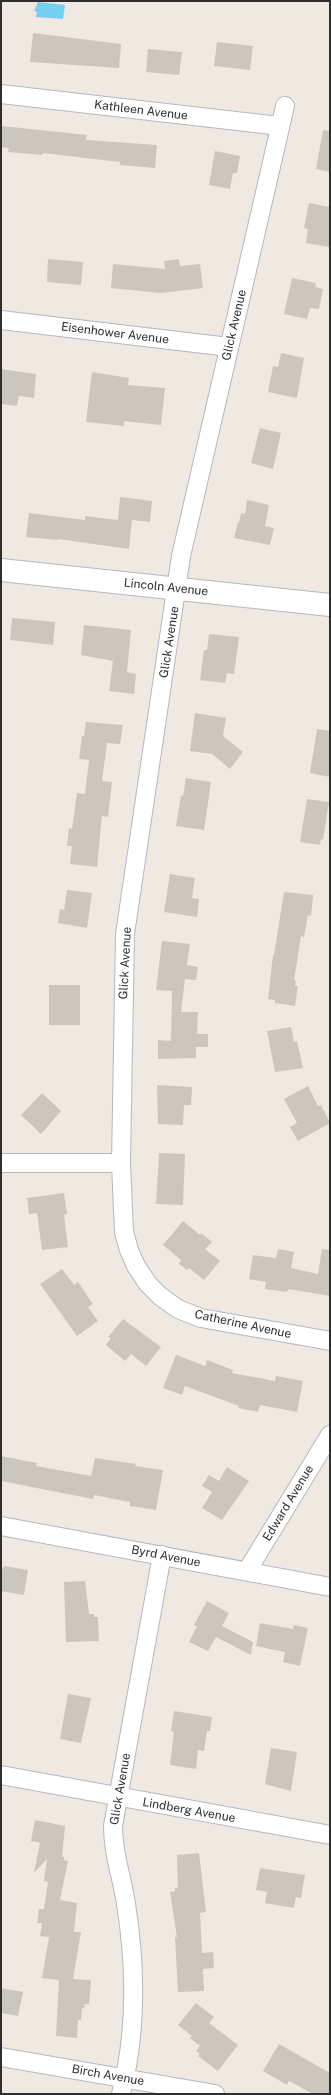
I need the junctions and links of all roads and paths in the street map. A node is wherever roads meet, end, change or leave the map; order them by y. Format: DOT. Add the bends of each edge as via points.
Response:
graph roads {
  1 [pos="1,94"];
  2 [pos="284,106"];
  3 [pos="280,126"];
  4 [pos="1,320"];
  5 [pos="229,347"];
  6 [pos="1,570"];
  7 [pos="177,588"];
  8 [pos="330,605"];
  9 [pos="1,1163"];
  10 [pos="121,1163"];
  11 [pos="330,1341"];
  12 [pos="330,1435"];
  13 [pos="1,1526"];
  14 [pos="162,1555"];
  15 [pos="247,1571"];
  16 [pos="330,1587"];
  17 [pos="1,1775"];
  18 [pos="118,1798"];
  19 [pos="330,1835"];
  20 [pos="1,2057"];
  21 [pos="123,2086"];
  22 [pos="215,2094"];
  1 -- 3 [label="street, Kathleen Avenue"];
  2 -- 3 [label="street, Glick Avenue"];
  3 -- 5 [label="street, Glick Avenue"];
  4 -- 5 [label="street, Eisenhower Avenue"];
  5 -- 7 [label="street, Glick Avenue" via="181,556"];
  6 -- 7 [label="street, Lincoln Avenue"];
  7 -- 8 [label="street, Lincoln Avenue"];
  7 -- 10 [label="street, Glick Avenue" via="125,934"];
  9 -- 10 [label="street"];
  10 -- 11 [label="street, Catherine Avenue" via="124,1232 129,1250 148,1284 160,1296 178,1309 201,1318"];
  12 -- 15 [label="street, Edward Avenue"];
  13 -- 14 [label="street, Byrd Avenue"];
  14 -- 15 [label="street, Byrd Avenue"];
  14 -- 18 [label="street, Glick Avenue"];
  15 -- 16 [label="street, Byrd Avenue"];
  17 -- 18 [label="street, Lindberg Avenue"];
  18 -- 19 [label="street, Lindberg Avenue"];
  18 -- 21 [label="street, Glick Avenue" via="113,1826 113,1847 127,1909 134,1989 132,2033"];
  20 -- 21 [label="street, Birch Avenue"];
  21 -- 22 [label="street, Birch Avenue"];
}
